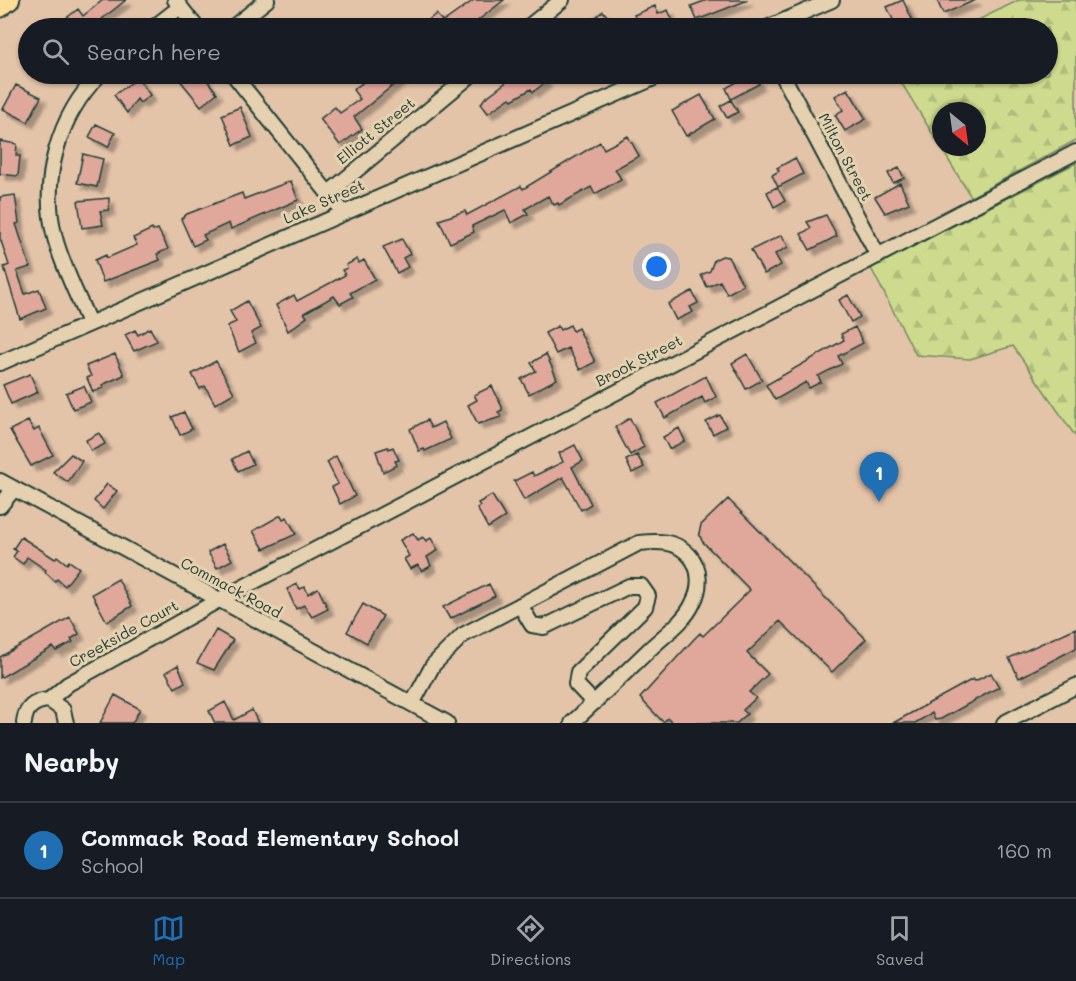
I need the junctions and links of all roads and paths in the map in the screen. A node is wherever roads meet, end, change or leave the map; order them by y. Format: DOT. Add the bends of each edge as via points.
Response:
graph roads {
  1 [pos="10,0"];
  2 [pos="267,0"];
  3 [pos="562,0"];
  4 [pos="827,1"];
  5 [pos="177,3"];
  6 [pos="0,8"];
  7 [pos="163,18"];
  8 [pos="189,18"];
  9 [pos="244,18"];
  10 [pos="540,18"];
  11 [pos="789,18"];
  12 [pos="92,84"];
  13 [pos="241,84"];
  14 [pos="460,84"];
  15 [pos="640,84"];
  16 [pos="787,84"];
  17 [pos="1076,153"];
  18 [pos="330,192"];
  19 [pos="343,212"];
  20 [pos="879,256"];
  21 [pos="89,323"];
  22 [pos="0,363"];
  23 [pos="0,481"];
  24 [pos="14,489"];
  25 [pos="0,506"];
  26 [pos="219,600"];
  27 [pos="520,605"];
  28 [pos="1076,686"];
  29 [pos="49,700"];
  30 [pos="594,703"];
  31 [pos="412,704"];
  32 [pos="24,723"];
  33 [pos="66,723"];
  34 [pos="447,723"];
  35 [pos="572,723"];
  36 [pos="1004,723"];
  1 -- 6 [label="main road"];
  2 -- 9 [label="street"];
  3 -- 10 [label="street"];
  4 -- 11 [label="street"];
  5 -- 7 [label="street"];
  5 -- 8 [label="street"];
  12 -- 21 [label="street" via="70,113 57,149 51,190 55,238"];
  13 -- 18 [label="street"];
  14 -- 18 [label="street, Elliott Street"];
  15 -- 19 [label="street, Lake Street"];
  16 -- 20 [label="street, Milton Street"];
  17 -- 20 [label="street, Brook Street"];
  18 -- 19 [label="street"];
  19 -- 21 [label="street, Lake Street"];
  20 -- 26 [label="street, Brook Street"];
  21 -- 22 [label="street, Lake Street"];
  23 -- 24 [label="street, Commack Road"];
  24 -- 25 [label="street"];
  24 -- 26 [label="street, Commack Road"];
  26 -- 29 [label="street, Creekside Court" via="68,684"];
  26 -- 31 [label="street, Commack Road"];
  27 -- 30 [label="street" via="532,625 544,627 629,586 640,586 648,596 645,608 578,672 576,684"];
  27 -- 30 [label="street" via="639,543 673,544 694,561 699,574 698,589 686,615"];
  27 -- 31 [label="street" via="463,635 446,649"];
  28 -- 36 [label="street"];
  29 -- 32 [label="street, Creekside Court" via="32,704"];
  29 -- 33 [label="street" via="63,710"];
  30 -- 35 [label="street"];
  31 -- 34 [label="street, Commack Road"];
}
